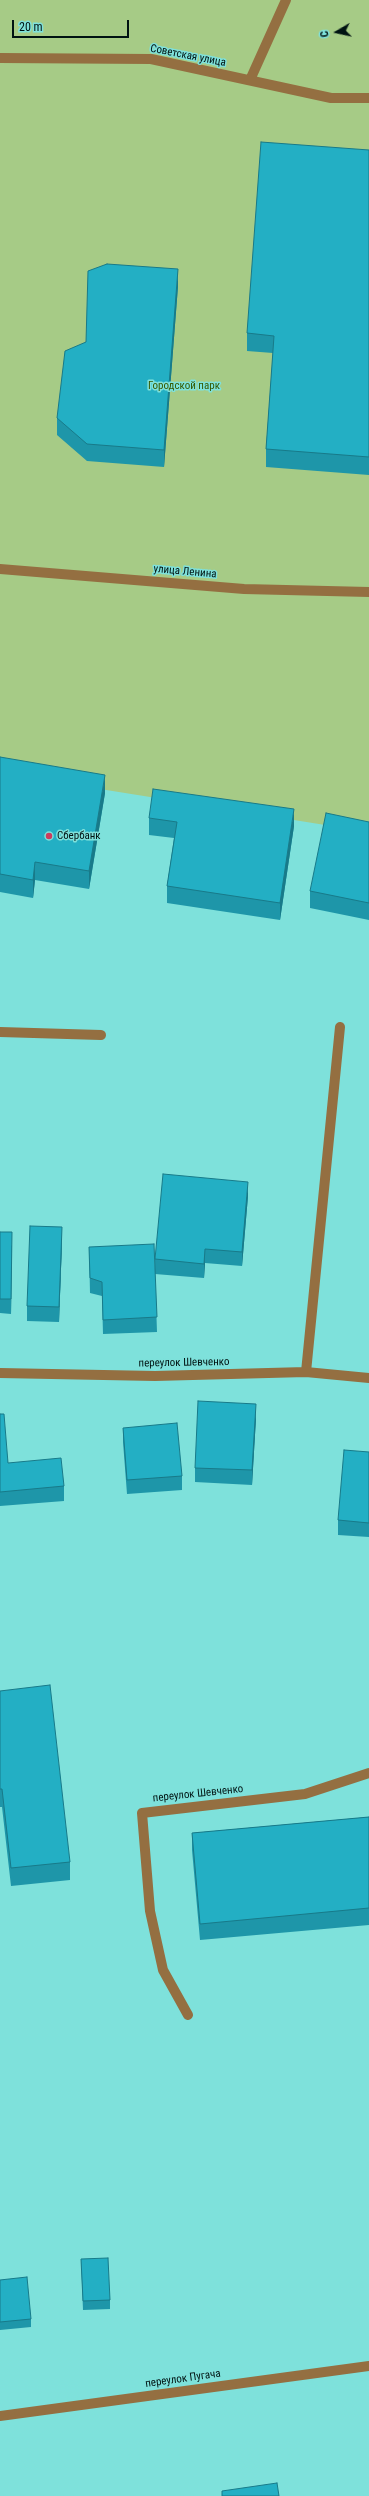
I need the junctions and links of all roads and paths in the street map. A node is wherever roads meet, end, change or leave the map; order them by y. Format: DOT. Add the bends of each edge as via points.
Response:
graph roads {
  1 [pos="286,0"];
  2 [pos="0,58"];
  3 [pos="250,80"];
  4 [pos="369,98"];
  5 [pos="0,569"];
  6 [pos="369,592"];
  7 [pos="340,1027"];
  8 [pos="0,1032"];
  9 [pos="101,1035"];
  10 [pos="306,1372"];
  11 [pos="0,1373"];
  12 [pos="369,1378"];
  13 [pos="369,1773"];
  14 [pos="188,2015"];
  15 [pos="369,2366"];
  16 [pos="0,2416"];
  1 -- 3 [label="street"];
  2 -- 3 [label="street, Советская улица" via="151,59"];
  3 -- 4 [label="street, Советская улица" via="331,98"];
  5 -- 6 [label="street, улица Ленина" via="244,589"];
  7 -- 10 [label="street"];
  8 -- 9 [label="street"];
  10 -- 11 [label="street, переулок Шевченко" via="155,1376"];
  10 -- 12 [label="street, переулок Шевченко"];
  13 -- 14 [label="street, переулок Шевченко" via="305,1794 142,1813 150,1911 163,1970"];
  15 -- 16 [label="street, переулок Пугача"];
}
